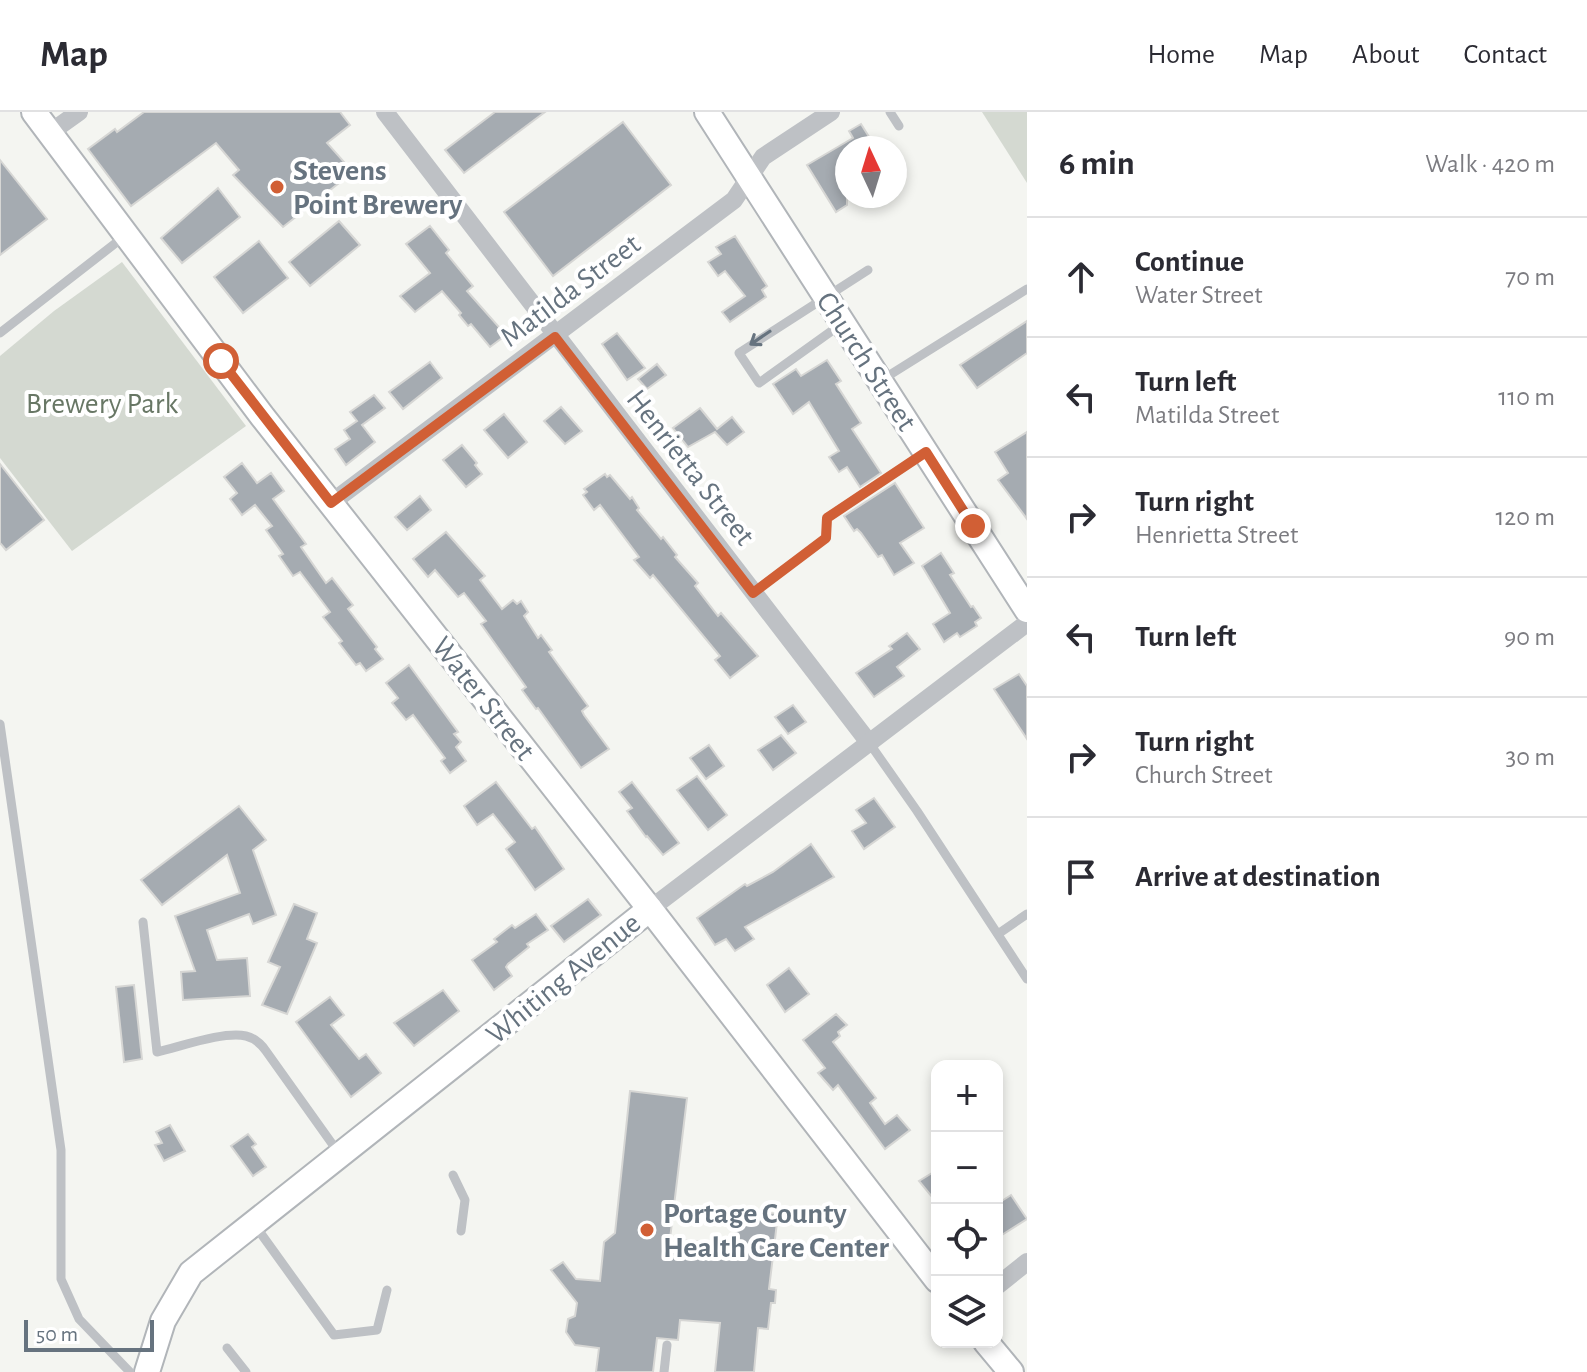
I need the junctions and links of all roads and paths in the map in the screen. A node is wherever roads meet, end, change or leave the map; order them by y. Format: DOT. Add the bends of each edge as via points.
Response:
graph roads {
  1 [pos="34,112"];
  2 [pos="79,112"];
  3 [pos="385,112"];
  4 [pos="707,112"];
  5 [pos="831,112"];
  6 [pos="890,112"];
  7 [pos="899,126"];
  8 [pos="51,132"];
  9 [pos="749,178"];
  10 [pos="126,235"];
  11 [pos="868,270"];
  12 [pos="1027,289"];
  13 [pos="826,296"];
  14 [pos="843,323"];
  15 [pos="0,333"];
  16 [pos="555,337"];
  17 [pos="880,381"];
  18 [pos="926,452"];
  19 [pos="331,503"];
  20 [pos="753,593"];
  21 [pos="1027,610"];
  22 [pos="1027,623"];
  23 [pos="0,724"];
  24 [pos="870,744"];
  25 [pos="650,909"];
  26 [pos="1027,914"];
  27 [pos="143,922"];
  28 [pos="998,934"];
  29 [pos="1027,979"];
  30 [pos="341,1156"];
  31 [pos="453,1175"];
  32 [pos="254,1224"];
  33 [pos="461,1231"];
  34 [pos="1027,1262"];
  35 [pos="934,1276"];
  36 [pos="1003,1281"];
  37 [pos="387,1290"];
  38 [pos="667,1345"];
  39 [pos="227,1348"];
  40 [pos="991,1348"];
  41 [pos="130,1372"];
  42 [pos="147,1372"];
  43 [pos="246,1372"];
  44 [pos="664,1372"];
  45 [pos="1011,1372"];
  1 -- 8 [label="street, Water Street"];
  2 -- 8 [label="street"];
  3 -- 16 [label="street, Henrietta Street"];
  4 -- 9 [label="street, Church Street"];
  5 -- 9 [label="street, Matilda Street" via="763,157"];
  6 -- 7 [label="lane"];
  8 -- 10 [label="street, Water Street"];
  9 -- 13 [label="street, Church Street"];
  9 -- 16 [label="street, Matilda Street" via="734,200"];
  10 -- 15 [label="lane"];
  10 -- 19 [label="street, Water Street"];
  11 -- 13 [label="lane"];
  12 -- 17 [label="lane"];
  13 -- 14 [label="street, Church Street"];
  13 -- 14 [label="lane, one-way" via="739,353 759,383"];
  14 -- 17 [label="street, Church Street"];
  16 -- 19 [label="street, Matilda Street"];
  16 -- 20 [label="street, Henrietta Street"];
  17 -- 18 [label="street, Church Street"];
  18 -- 20 [label="lane" via="827,518 826,538"];
  18 -- 21 [label="street, Church Street"];
  19 -- 25 [label="street, Water Street"];
  20 -- 24 [label="street, Henrietta Street"];
  22 -- 24 [label="street, Whiting Avenue"];
  23 -- 41 [label="lane" via="61,1150 61,1279 79,1319"];
  24 -- 25 [label="street, Whiting Avenue"];
  24 -- 28 [label="lane, Henrietta Street"];
  25 -- 30 [label="street, Whiting Avenue"];
  25 -- 35 [label="street, Water Street"];
  26 -- 28 [label="lane"];
  27 -- 30 [label="lane" via="157,1052 230,1036 254,1039"];
  28 -- 29 [label="lane, Henrietta Street"];
  30 -- 32 [label="street, Whiting Avenue"];
  31 -- 33 [label="lane" via="465,1200"];
  32 -- 37 [label="lane" via="334,1335 377,1330"];
  32 -- 42 [label="street, Whiting Avenue" via="191,1273 163,1321"];
  34 -- 36 [label="street"];
  38 -- 44 [label="lane"];
  39 -- 43 [label="lane"];
  40 -- 45 [label="street"];
}
